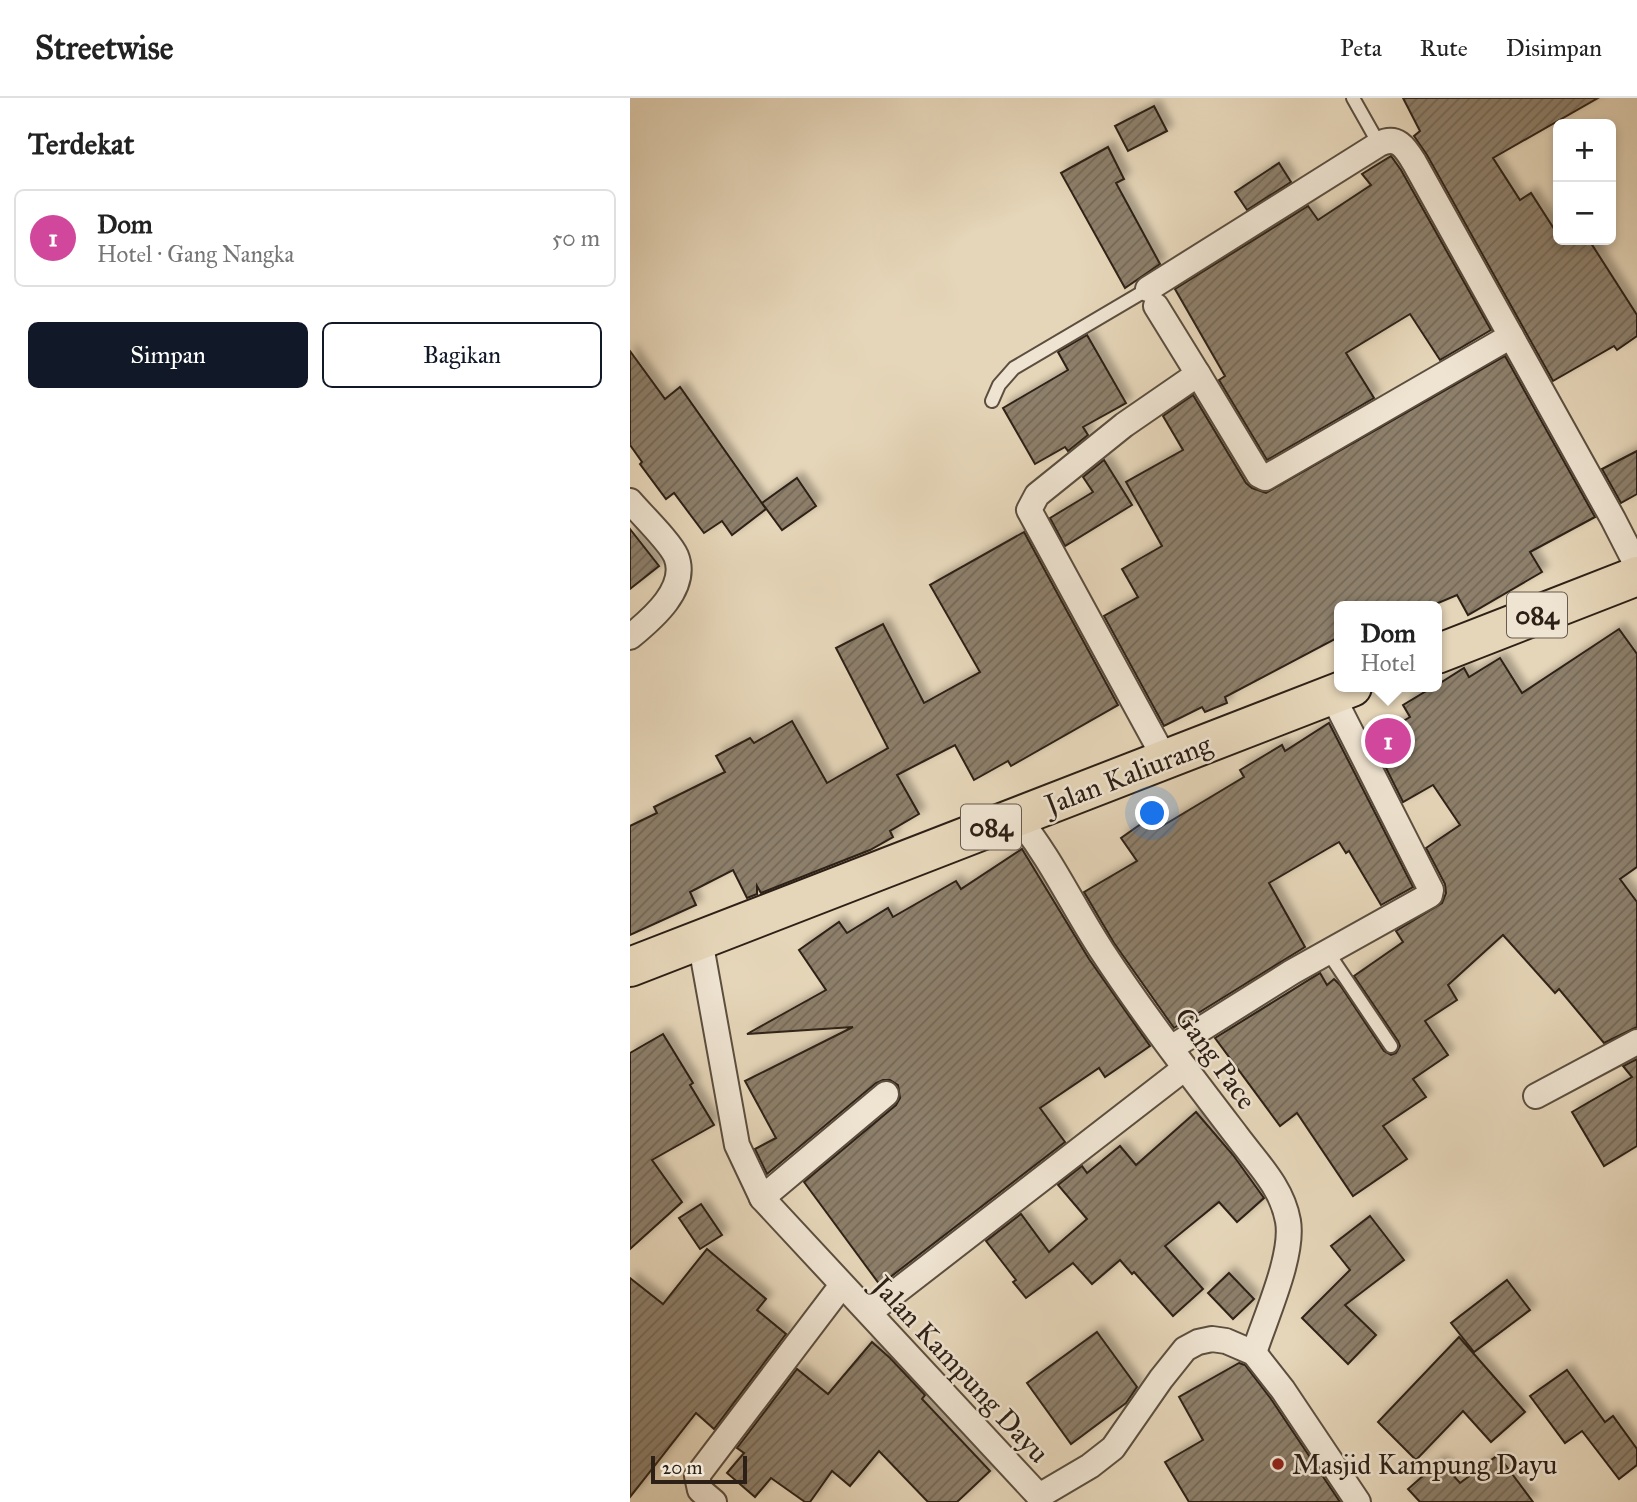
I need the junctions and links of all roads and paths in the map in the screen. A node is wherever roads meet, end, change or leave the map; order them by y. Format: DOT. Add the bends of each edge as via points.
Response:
graph roads {
  1 [pos="1353,98"];
  2 [pos="1379,144"];
  3 [pos="1152,297"];
  4 [pos="1511,337"];
  5 [pos="1198,374"];
  6 [pos="992,401"];
  7 [pos="630,501"];
  8 [pos="1637,566"];
  9 [pos="1637,576"];
  10 [pos="630,637"];
  11 [pos="1442,652"];
  12 [pos="1339,692"];
  13 [pos="1342,692"];
  14 [pos="1165,759"];
  15 [pos="1017,817"];
  16 [pos="699,940"];
  17 [pos="1326,951"];
  18 [pos="630,967"];
  19 [pos="1637,1042"];
  20 [pos="1391,1046"];
  21 [pos="1171,1048"];
  22 [pos="1185,1068"];
  23 [pos="886,1094"];
  24 [pos="1536,1096"];
  25 [pos="762,1198"];
  26 [pos="842,1285"];
  27 [pos="870,1312"];
  28 [pos="1254,1353"];
  29 [pos="1035,1499"];
  30 [pos="714,1502"];
  31 [pos="1358,1502"];
  1 -- 2 [label="lane"];
  2 -- 3 [label="street"];
  2 -- 4 [label="street" via="1389,139 1406,149"];
  3 -- 5 [label="street"];
  3 -- 6 [label="lane" via="1014,368"];
  4 -- 5 [label="street" via="1265,478"];
  4 -- 8 [label="street"];
  5 -- 14 [label="street" via="1124,425 1037,495 1029,510"];
  7 -- 10 [label="street" via="676,554 680,573 670,597"];
  9 -- 11 [label="main road, 084"];
  12 -- 14 [label="main road, Jalan Kaliurang / 084"];
  13 -- 17 [label="street" via="1431,890 1424,900"];
  14 -- 15 [label="main road, Jalan Kaliurang / 084"];
  15 -- 16 [label="main road, Jalan Kaliurang / 084"];
  15 -- 21 [label="street, Gang Pace" via="1101,950"];
  16 -- 18 [label="main road, Jalan Kaliurang / 084"];
  16 -- 25 [label="street, Jalan Kampung Dayu" via="737,1145"];
  17 -- 20 [label="lane"];
  17 -- 21 [label="street"];
  19 -- 24 [label="street"];
  21 -- 22 [label="street, Gang Pace"];
  22 -- 27 [label="street"];
  22 -- 28 [label="street, Gang Pace" via="1269,1175 1284,1204 1290,1241 1287,1260"];
  23 -- 25 [label="street"];
  25 -- 26 [label="street, Jalan Kampung Dayu"];
  26 -- 27 [label="street, Jalan Kampung Dayu"];
  26 -- 30 [label="street" via="697,1476 700,1490"];
  27 -- 29 [label="street, Jalan Kampung Dayu"];
  28 -- 29 [label="street, Jalan Kampung Dayu" via="1212,1339 1185,1349 1113,1448"];
  28 -- 31 [label="street"];
}
